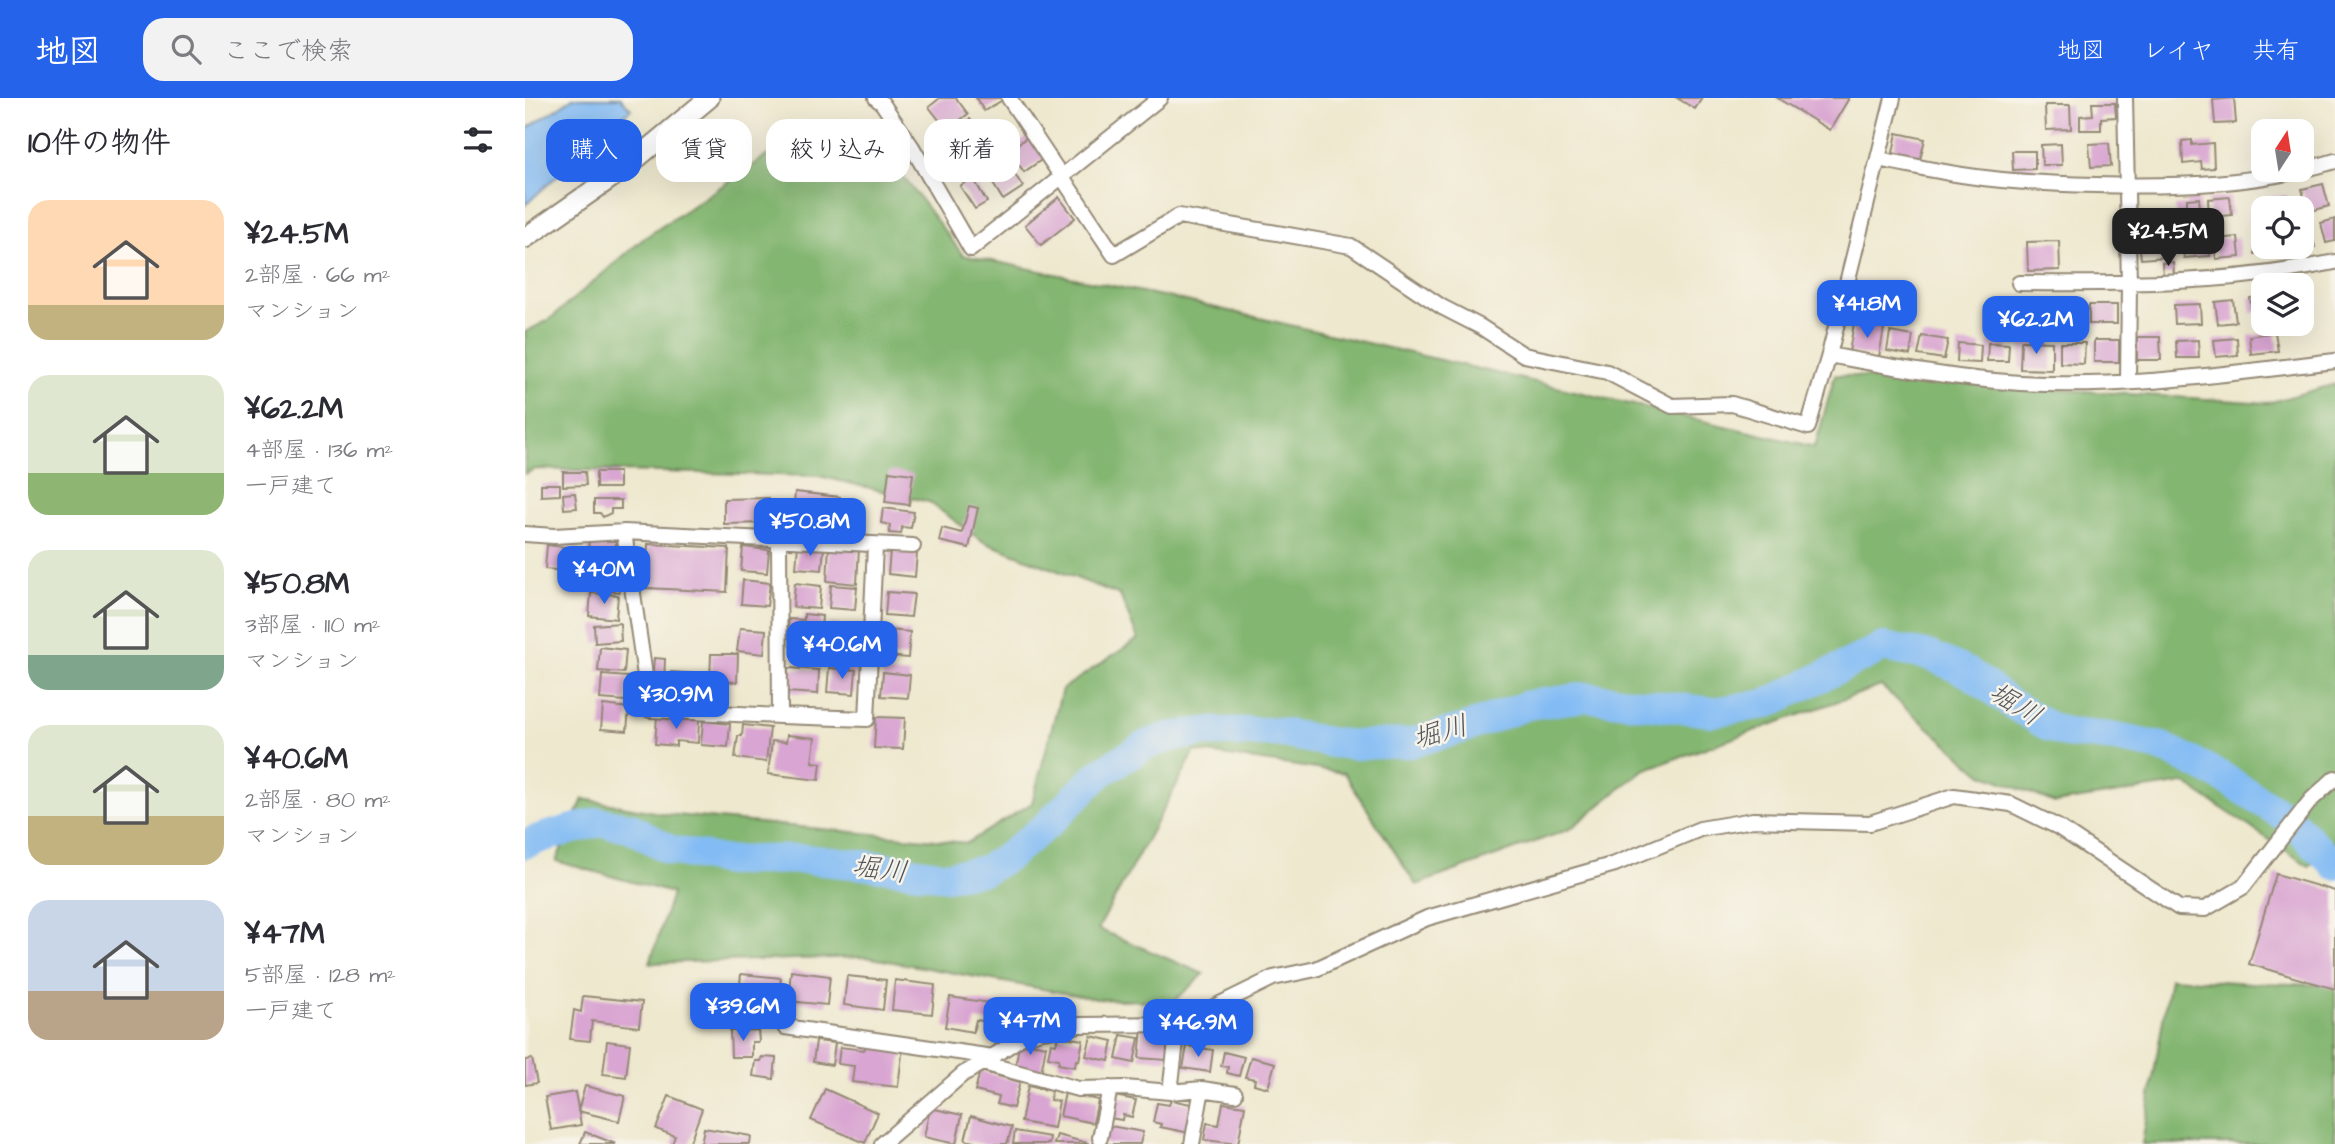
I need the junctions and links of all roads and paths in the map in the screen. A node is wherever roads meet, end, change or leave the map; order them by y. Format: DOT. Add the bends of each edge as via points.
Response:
graph roads {
  1 [pos="709,98"];
  2 [pos="876,98"];
  3 [pos="1009,98"];
  4 [pos="1160,98"];
  5 [pos="1893,98"];
  6 [pos="2125,98"];
  7 [pos="1878,159"];
  8 [pos="2335,161"];
  9 [pos="1063,177"];
  10 [pos="2127,186"];
  11 [pos="525,238"];
  12 [pos="2335,262"];
  13 [pos="2019,283"];
  14 [pos="2129,284"];
  15 [pos="1829,355"];
  16 [pos="2335,361"];
  17 [pos="2128,381"];
  18 [pos="624,532"];
  19 [pos="525,534"];
  20 [pos="779,540"];
  21 [pos="875,546"];
  22 [pos="913,546"];
  23 [pos="780,716"];
  24 [pos="2335,778"];
  25 [pos="1178,1025"];
  26 [pos="785,1027"];
  27 [pos="988,1060"];
  28 [pos="1110,1088"];
  29 [pos="1202,1089"];
  30 [pos="1170,1092"];
  31 [pos="1235,1094"];
  32 [pos="1100,1139"];
  33 [pos="882,1144"];
  34 [pos="1192,1144"];
  1 -- 11 [label="main road" via="625,168"];
  2 -- 9 [label="street" via="912,147 971,249"];
  3 -- 9 [label="street"];
  4 -- 9 [label="street"];
  5 -- 7 [label="street"];
  6 -- 10 [label="street"];
  7 -- 10 [label="street" via="1976,177"];
  7 -- 15 [label="street"];
  8 -- 10 [label="street" via="2249,181"];
  9 -- 15 [label="street" via="1114,255 1179,216 1351,246 1524,355 1607,372 1672,406 1732,404 1808,427"];
  10 -- 14 [label="street"];
  12 -- 14 [label="street" via="2221,279"];
  13 -- 14 [label="street"];
  14 -- 17 [label="street"];
  15 -- 17 [label="street" via="1929,374 2022,383"];
  16 -- 17 [label="street"];
  18 -- 19 [label="street"];
  18 -- 20 [label="street"];
  18 -- 23 [label="street" via="650,710"];
  20 -- 21 [label="street"];
  20 -- 23 [label="street"];
  21 -- 22 [label="street"];
  21 -- 23 [label="street" via="867,719"];
  24 -- 25 [label="street" via="2311,800 2243,887 2205,909 2179,908 2058,827 2011,804 1954,796 1870,823 1753,820 1700,829 1615,864 1427,918 1316,970 1273,978"];
  25 -- 27 [label="street" via="1041,1031 1022,1037"];
  25 -- 30 [label="street"];
  26 -- 27 [label="street"];
  27 -- 28 [label="street" via="1078,1089"];
  27 -- 33 [label="street" via="963,1074"];
  28 -- 30 [label="street"];
  28 -- 32 [label="street"];
  29 -- 30 [label="street"];
  29 -- 31 [label="street"];
  29 -- 34 [label="street"];
}
